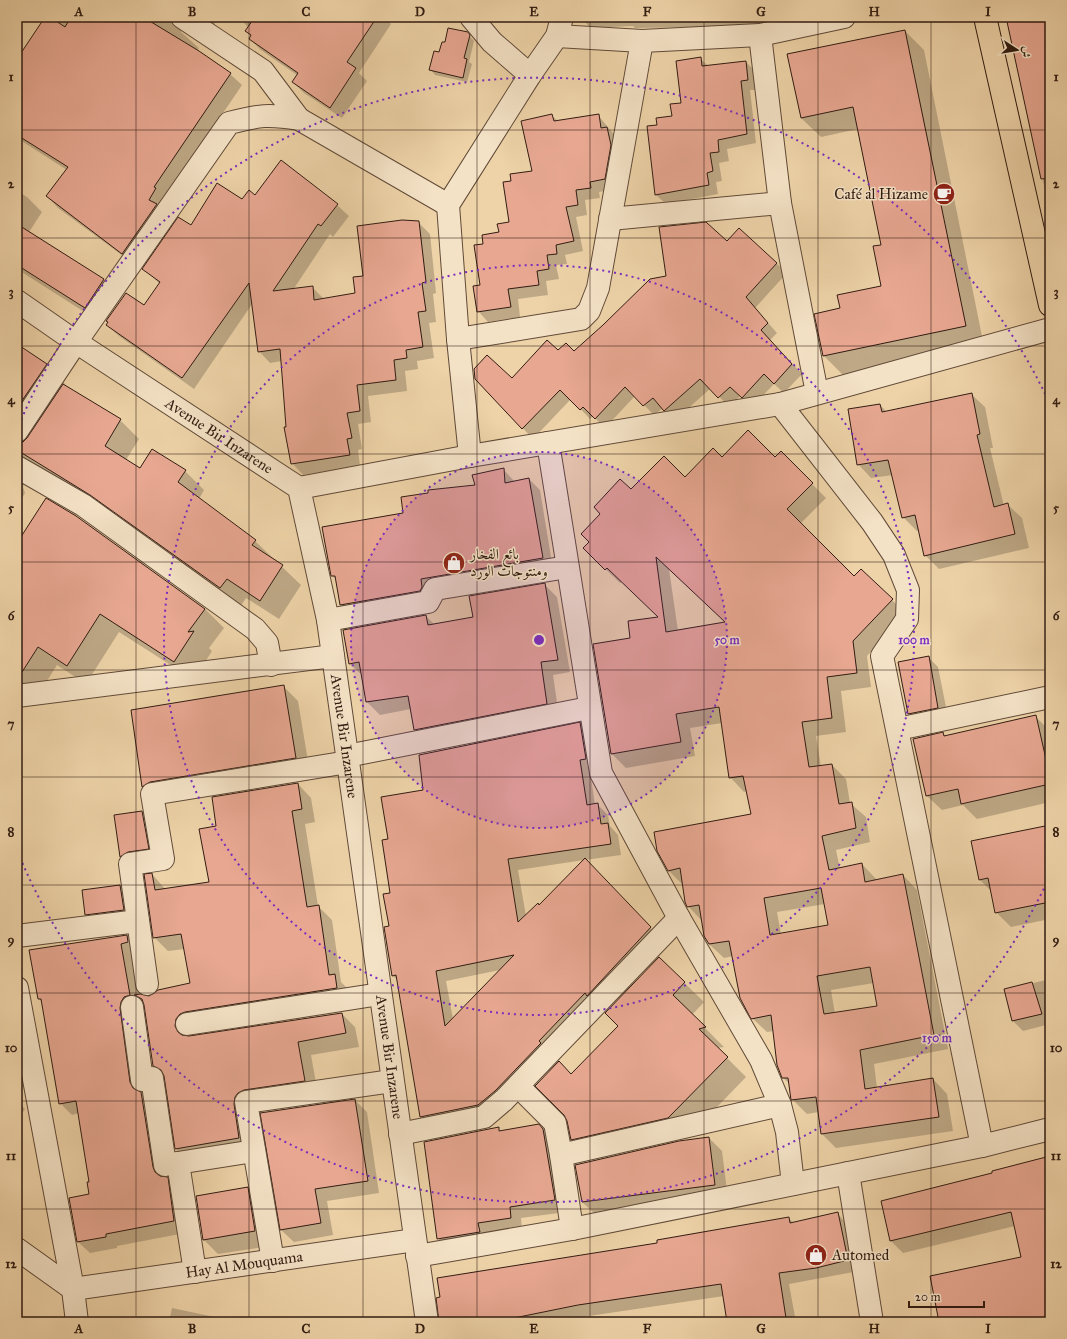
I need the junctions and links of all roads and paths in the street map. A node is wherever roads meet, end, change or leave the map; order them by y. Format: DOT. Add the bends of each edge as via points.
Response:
graph roads {
  1 [pos="182,17"];
  2 [pos="471,17"];
  3 [pos="844,17"];
  4 [pos="985,17"];
  5 [pos="560,27"];
  6 [pos="760,35"];
  7 [pos="642,41"];
  8 [pos="530,75"];
  9 [pos="299,119"];
  10 [pos="780,203"];
  11 [pos="448,205"];
  12 [pos="610,219"];
  13 [pos="17,301"];
  14 [pos="1050,305"];
  15 [pos="1050,329"];
  16 [pos="458,339"];
  17 [pos="76,342"];
  18 [pos="817,393"];
  19 [pos="780,404"];
  20 [pos="17,431"];
  21 [pos="548,443"];
  22 [pos="470,456"];
  23 [pos="17,467"];
  24 [pos="299,488"];
  25 [pos="567,567"];
  26 [pos="328,620"];
  27 [pos="334,656"];
  28 [pos="271,665"];
  29 [pos="17,696"];
  30 [pos="1050,696"];
  31 [pos="589,708"];
  32 [pos="898,729"];
  33 [pos="348,759"];
  34 [pos="679,918"];
  35 [pos="138,921"];
  36 [pos="17,936"];
  37 [pos="147,984"];
  38 [pos="17,988"];
  39 [pos="380,994"];
  40 [pos="132,1007"];
  41 [pos="187,1024"];
  42 [pos="392,1081"];
  43 [pos="518,1086"];
  44 [pos="780,1105"];
  45 [pos="1050,1129"];
  46 [pos="400,1134"];
  47 [pos="982,1146"];
  48 [pos="254,1151"];
  49 [pos="561,1155"];
  50 [pos="178,1163"];
  51 [pos="848,1173"];
  52 [pos="793,1184"];
  53 [pos="572,1229"];
  54 [pos="416,1248"];
  55 [pos="17,1249"];
  56 [pos="273,1261"];
  57 [pos="195,1272"];
  58 [pos="73,1289"];
  59 [pos="77,1322"];
  60 [pos="427,1322"];
  61 [pos="872,1322"];
  1 -- 9 [label="street" via="263,71"];
  2 -- 8 [label="street" via="492,42"];
  3 -- 6 [label="street"];
  4 -- 14 [label="main road"];
  5 -- 7 [label="street"];
  5 -- 8 [label="street"];
  6 -- 7 [label="street"];
  6 -- 10 [label="street"];
  7 -- 12 [label="street"];
  8 -- 11 [label="street"];
  9 -- 11 [label="street"];
  9 -- 17 [label="street" via="257,115 229,123"];
  10 -- 12 [label="street"];
  10 -- 18 [label="street"];
  11 -- 16 [label="street"];
  12 -- 16 [label="street" via="598,288 589,311 581,319"];
  13 -- 17 [label="street, Avenue Bir Inzarene"];
  15 -- 18 [label="street"];
  16 -- 22 [label="street"];
  17 -- 20 [label="street"];
  17 -- 24 [label="street, Avenue Bir Inzarene"];
  18 -- 19 [label="street"];
  19 -- 21 [label="street"];
  19 -- 32 [label="street" via="872,522 894,555 908,590 907,619 882,656"];
  21 -- 22 [label="street"];
  21 -- 25 [label="street"];
  22 -- 24 [label="street"];
  23 -- 28 [label="street" via="83,505 255,629 267,643"];
  24 -- 26 [label="street, Avenue Bir Inzarene"];
  25 -- 26 [label="street" via="435,589 428,602"];
  25 -- 31 [label="street"];
  26 -- 27 [label="street, Avenue Bir Inzarene"];
  27 -- 28 [label="street"];
  27 -- 33 [label="street, Avenue Bir Inzarene"];
  28 -- 29 [label="street"];
  30 -- 32 [label="street"];
  31 -- 33 [label="street"];
  31 -- 34 [label="street" via="600,773"];
  32 -- 47 [label="street"];
  33 -- 35 [label="street" via="152,794 163,859 130,864"];
  33 -- 39 [label="street, Avenue Bir Inzarene"];
  34 -- 43 [label="street"];
  34 -- 44 [label="street" via="761,1060"];
  35 -- 36 [label="street"];
  35 -- 37 [label="street"];
  38 -- 58 [label="street"];
  39 -- 41 [label="street"];
  39 -- 42 [label="street, Avenue Bir Inzarene"];
  40 -- 50 [label="street" via="142,1080 152,1078 165,1165"];
  42 -- 46 [label="street, Avenue Bir Inzarene"];
  42 -- 48 [label="street" via="246,1102"];
  43 -- 46 [label="street" via="484,1117"];
  43 -- 49 [label="street" via="555,1123"];
  44 -- 49 [label="street"];
  44 -- 52 [label="street" via="787,1132"];
  45 -- 47 [label="street, Hay Al Mouquama"];
  46 -- 54 [label="street, Avenue Bir Inzarene"];
  47 -- 51 [label="street, Hay Al Mouquama"];
  48 -- 50 [label="street"];
  48 -- 56 [label="street"];
  49 -- 53 [label="street"];
  50 -- 57 [label="street"];
  51 -- 52 [label="street, Hay Al Mouquama"];
  51 -- 61 [label="street"];
  52 -- 53 [label="street, Hay Al Mouquama"];
  53 -- 54 [label="street, Hay Al Mouquama"];
  54 -- 56 [label="street, Hay Al Mouquama"];
  54 -- 60 [label="street, Avenue Bir Inzarene"];
  55 -- 58 [label="street"];
  56 -- 57 [label="street, Hay Al Mouquama"];
  57 -- 58 [label="street, Hay Al Mouquama"];
  58 -- 59 [label="street"];
}
